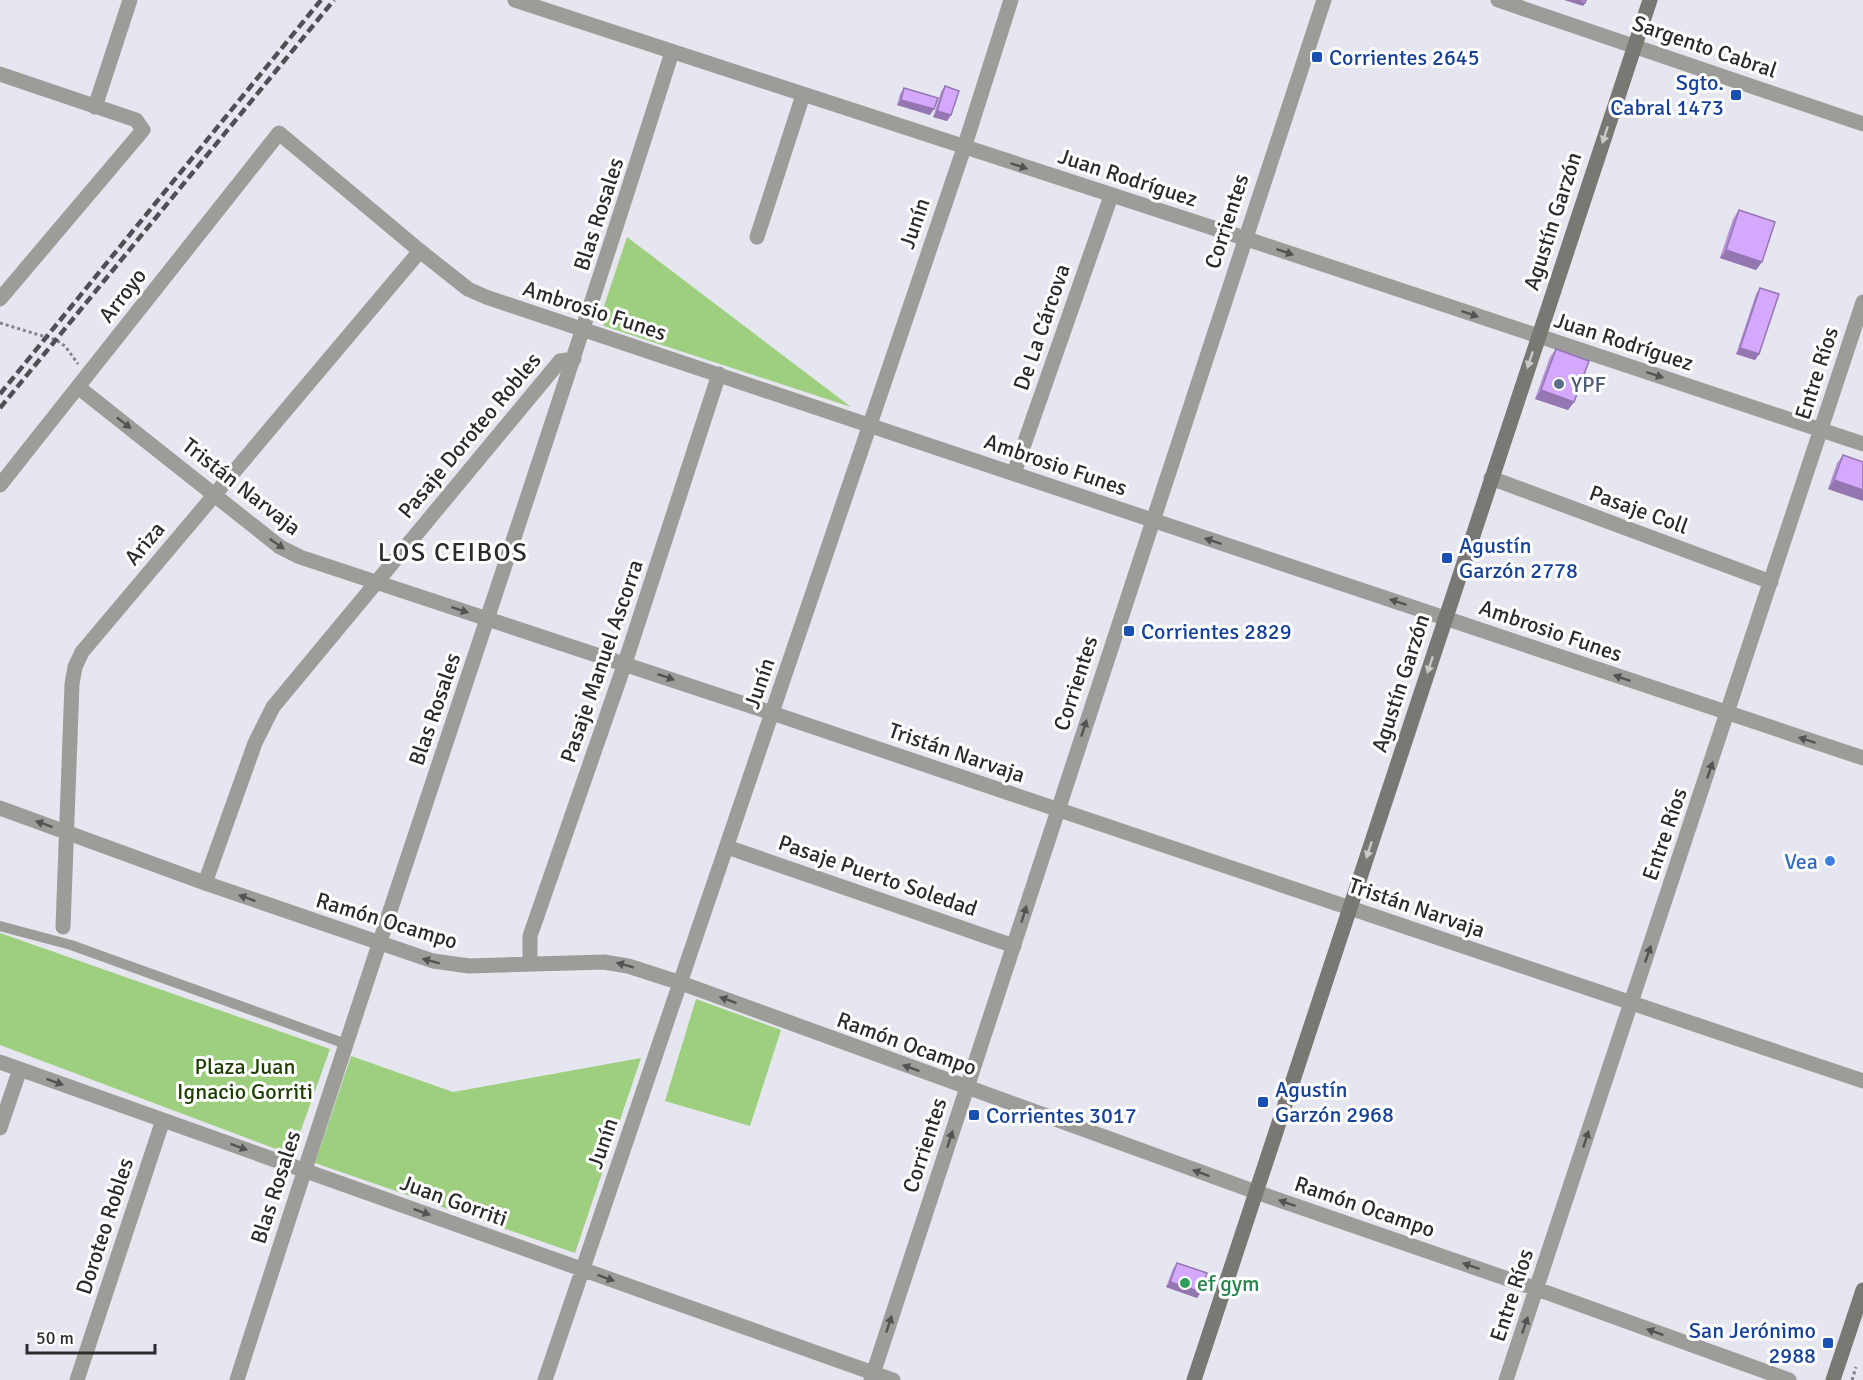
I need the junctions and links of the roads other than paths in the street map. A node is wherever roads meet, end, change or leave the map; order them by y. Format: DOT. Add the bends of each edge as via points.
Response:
graph roads {
  1 [pos="130,0"];
  2 [pos="515,0"];
  3 [pos="1324,0"];
  4 [pos="1498,0"];
  5 [pos="1650,0"];
  6 [pos="1009,1"];
  7 [pos="1635,46"];
  8 [pos="672,52"];
  9 [pos="0,74"];
  10 [pos="803,95"];
  11 [pos="95,106"];
  12 [pos="1863,124"];
  13 [pos="279,133"];
  14 [pos="964,148"];
  15 [pos="1111,196"];
  16 [pos="757,237"];
  17 [pos="1244,238"];
  18 [pos="420,251"];
  19 [pos="0,299"];
  20 [pos="1863,302"];
  21 [pos="584,330"];
  22 [pos="1538,336"];
  23 [pos="573,359"];
  24 [pos="719,374"];
  25 [pos="82,382"];
  26 [pos="870,425"];
  27 [pos="1821,430"];
  28 [pos="1863,444"];
  29 [pos="1014,473"];
  30 [pos="1491,478"];
  31 [pos="0,485"];
  32 [pos="215,494"];
  33 [pos="1152,521"];
  34 [pos="375,582"];
  35 [pos="1771,582"];
  36 [pos="1445,618"];
  37 [pos="488,619"];
  38 [pos="625,663"];
  39 [pos="772,713"];
  40 [pos="1729,714"];
  41 [pos="1863,758"];
  42 [pos="0,808"];
  43 [pos="1057,810"];
  44 [pos="66,832"];
  45 [pos="727,847"];
  46 [pos="205,884"];
  47 [pos="1350,908"];
  48 [pos="0,926"];
  49 [pos="63,927"];
  50 [pos="379,945"];
  51 [pos="1014,946"];
  52 [pos="530,963"];
  53 [pos="681,983"];
  54 [pos="1631,1003"];
  55 [pos="346,1044"];
  56 [pos="0,1062"];
  57 [pos="20,1069"];
  58 [pos="1863,1081"];
  59 [pos="966,1089"];
  60 [pos="163,1120"];
  61 [pos="0,1128"];
  62 [pos="304,1170"];
  63 [pos="1256,1192"];
  64 [pos="583,1270"];
  65 [pos="1537,1289"];
  66 [pos="1863,1290"];
  67 [pos="872,1376"];
  68 [pos="77,1380"];
  69 [pos="237,1380"];
  70 [pos="545,1380"];
  71 [pos="893,1380"];
  72 [pos="1194,1380"];
  73 [pos="1506,1380"];
  74 [pos="1789,1380"];
  75 [pos="1833,1380"];
  1 -- 11 [label="street"];
  2 -- 8 [label="street, Juan Rodríguez"];
  3 -- 17 [label="street, Corrientes"];
  4 -- 7 [label="street, Sargento Cabral"];
  5 -- 7 [label="main road, Agustín Garzón"];
  6 -- 14 [label="street, Junín"];
  7 -- 12 [label="street, Sargento Cabral"];
  7 -- 22 [label="main road, Agustín Garzón, one-way"];
  8 -- 10 [label="street, Juan Rodríguez"];
  8 -- 21 [label="street, Blas Rosales"];
  9 -- 11 [label="street"];
  10 -- 14 [label="street, Juan Rodríguez"];
  10 -- 16 [label="street"];
  11 -- 19 [label="street" via="136,120 143,130"];
  13 -- 18 [label="street, Ambrosio Funes"];
  13 -- 25 [label="street, Arroyo"];
  14 -- 15 [label="street, Juan Rodríguez, one-way"];
  14 -- 26 [label="street, Junín"];
  15 -- 17 [label="street, Juan Rodríguez"];
  15 -- 29 [label="street, De La Cárcova"];
  17 -- 22 [label="street, Juan Rodríguez, one-way"];
  17 -- 33 [label="street, Corrientes"];
  18 -- 21 [label="street, Ambrosio Funes" via="468,289"];
  18 -- 32 [label="street, Ariza"];
  20 -- 27 [label="street, Entre Ríos"];
  21 -- 23 [label="street, Blas Rosales"];
  21 -- 24 [label="street, Ambrosio Funes"];
  22 -- 27 [label="street, Juan Rodríguez, one-way"];
  22 -- 30 [label="main road, Agustín Garzón, one-way"];
  23 -- 34 [label="street, Pasaje Doroteo Robles" via="560,361"];
  23 -- 37 [label="street, Blas Rosales"];
  24 -- 26 [label="street, Ambrosio Funes"];
  24 -- 38 [label="street, Pasaje Manuel Ascorra"];
  25 -- 31 [label="street, Arroyo"];
  25 -- 32 [label="street, Tristán Narvaja, one-way"];
  26 -- 29 [label="street, Ambrosio Funes"];
  26 -- 39 [label="street, Junín"];
  27 -- 28 [label="street, Juan Rodríguez"];
  27 -- 35 [label="street, Entre Ríos"];
  29 -- 33 [label="street, Ambrosio Funes"];
  30 -- 35 [label="street, Pasaje Coll"];
  30 -- 36 [label="main road, Agustín Garzón"];
  32 -- 34 [label="street, Tristán Narvaja, one-way" via="280,547"];
  32 -- 44 [label="street, Ariza" via="82,652 75,667"];
  36 -- 33 [label="street, Ambrosio Funes, one-way"];
  43 -- 33 [label="street, Corrientes, one-way"];
  34 -- 37 [label="street, Tristán Narvaja, one-way"];
  34 -- 46 [label="street, Pasaje Doroteo Robles" via="263,723"];
  35 -- 40 [label="street, Entre Ríos"];
  40 -- 36 [label="street, Ambrosio Funes, one-way"];
  36 -- 47 [label="main road, Agustín Garzón, one-way"];
  37 -- 38 [label="street, Tristán Narvaja"];
  37 -- 50 [label="street, Blas Rosales"];
  38 -- 39 [label="street, Tristán Narvaja, one-way"];
  38 -- 52 [label="street, Pasaje Manuel Ascorra" via="530,936"];
  39 -- 43 [label="street, Tristán Narvaja"];
  39 -- 45 [label="street, Junín"];
  41 -- 40 [label="street, Ambrosio Funes, one-way"];
  54 -- 40 [label="street, Entre Ríos, one-way"];
  44 -- 42 [label="street, Ramón Ocampo, one-way"];
  43 -- 47 [label="street, Tristán Narvaja"];
  51 -- 43 [label="street, Corrientes, one-way"];
  44 -- 46 [label="street, Ramón Ocampo"];
  44 -- 49 [label="street, Ariza"];
  45 -- 51 [label="street, Pasaje Puerto Soledad"];
  45 -- 53 [label="street, Junín"];
  50 -- 46 [label="street, Ramón Ocampo, one-way"];
  47 -- 54 [label="street, Tristán Narvaja"];
  47 -- 63 [label="main road, Agustín Garzón"];
  48 -- 55 [label="lane" via="71,945"];
  52 -- 50 [label="street, Ramón Ocampo, one-way" via="449,965"];
  50 -- 55 [label="street, Blas Rosales"];
  51 -- 59 [label="street, Corrientes"];
  53 -- 52 [label="street, Ramón Ocampo, one-way" via="614,962"];
  59 -- 53 [label="street, Ramón Ocampo, one-way"];
  53 -- 64 [label="street, Junín"];
  54 -- 58 [label="street, Tristán Narvaja"];
  65 -- 54 [label="street, Entre Ríos, one-way"];
  55 -- 62 [label="street, Blas Rosales"];
  56 -- 57 [label="street, Juan Gorriti"];
  57 -- 60 [label="street, Juan Gorriti, one-way"];
  57 -- 61 [label="street"];
  63 -- 59 [label="street, Ramón Ocampo, one-way"];
  67 -- 59 [label="street, Corrientes, one-way"];
  60 -- 62 [label="street, Juan Gorriti, one-way"];
  60 -- 68 [label="street, Doroteo Robles"];
  62 -- 64 [label="street, Juan Gorriti, one-way"];
  62 -- 69 [label="street, Blas Rosales"];
  65 -- 63 [label="street, Ramón Ocampo, one-way"];
  63 -- 72 [label="main road, Agustín Garzón"];
  64 -- 67 [label="street, Juan Gorriti, one-way"];
  64 -- 70 [label="street, Junín"];
  73 -- 65 [label="street, Entre Ríos, one-way"];
  74 -- 65 [label="street, Ramón Ocampo, one-way"];
  66 -- 75 [label="main road"];
  67 -- 71 [label="street, Juan Gorriti"];
}
